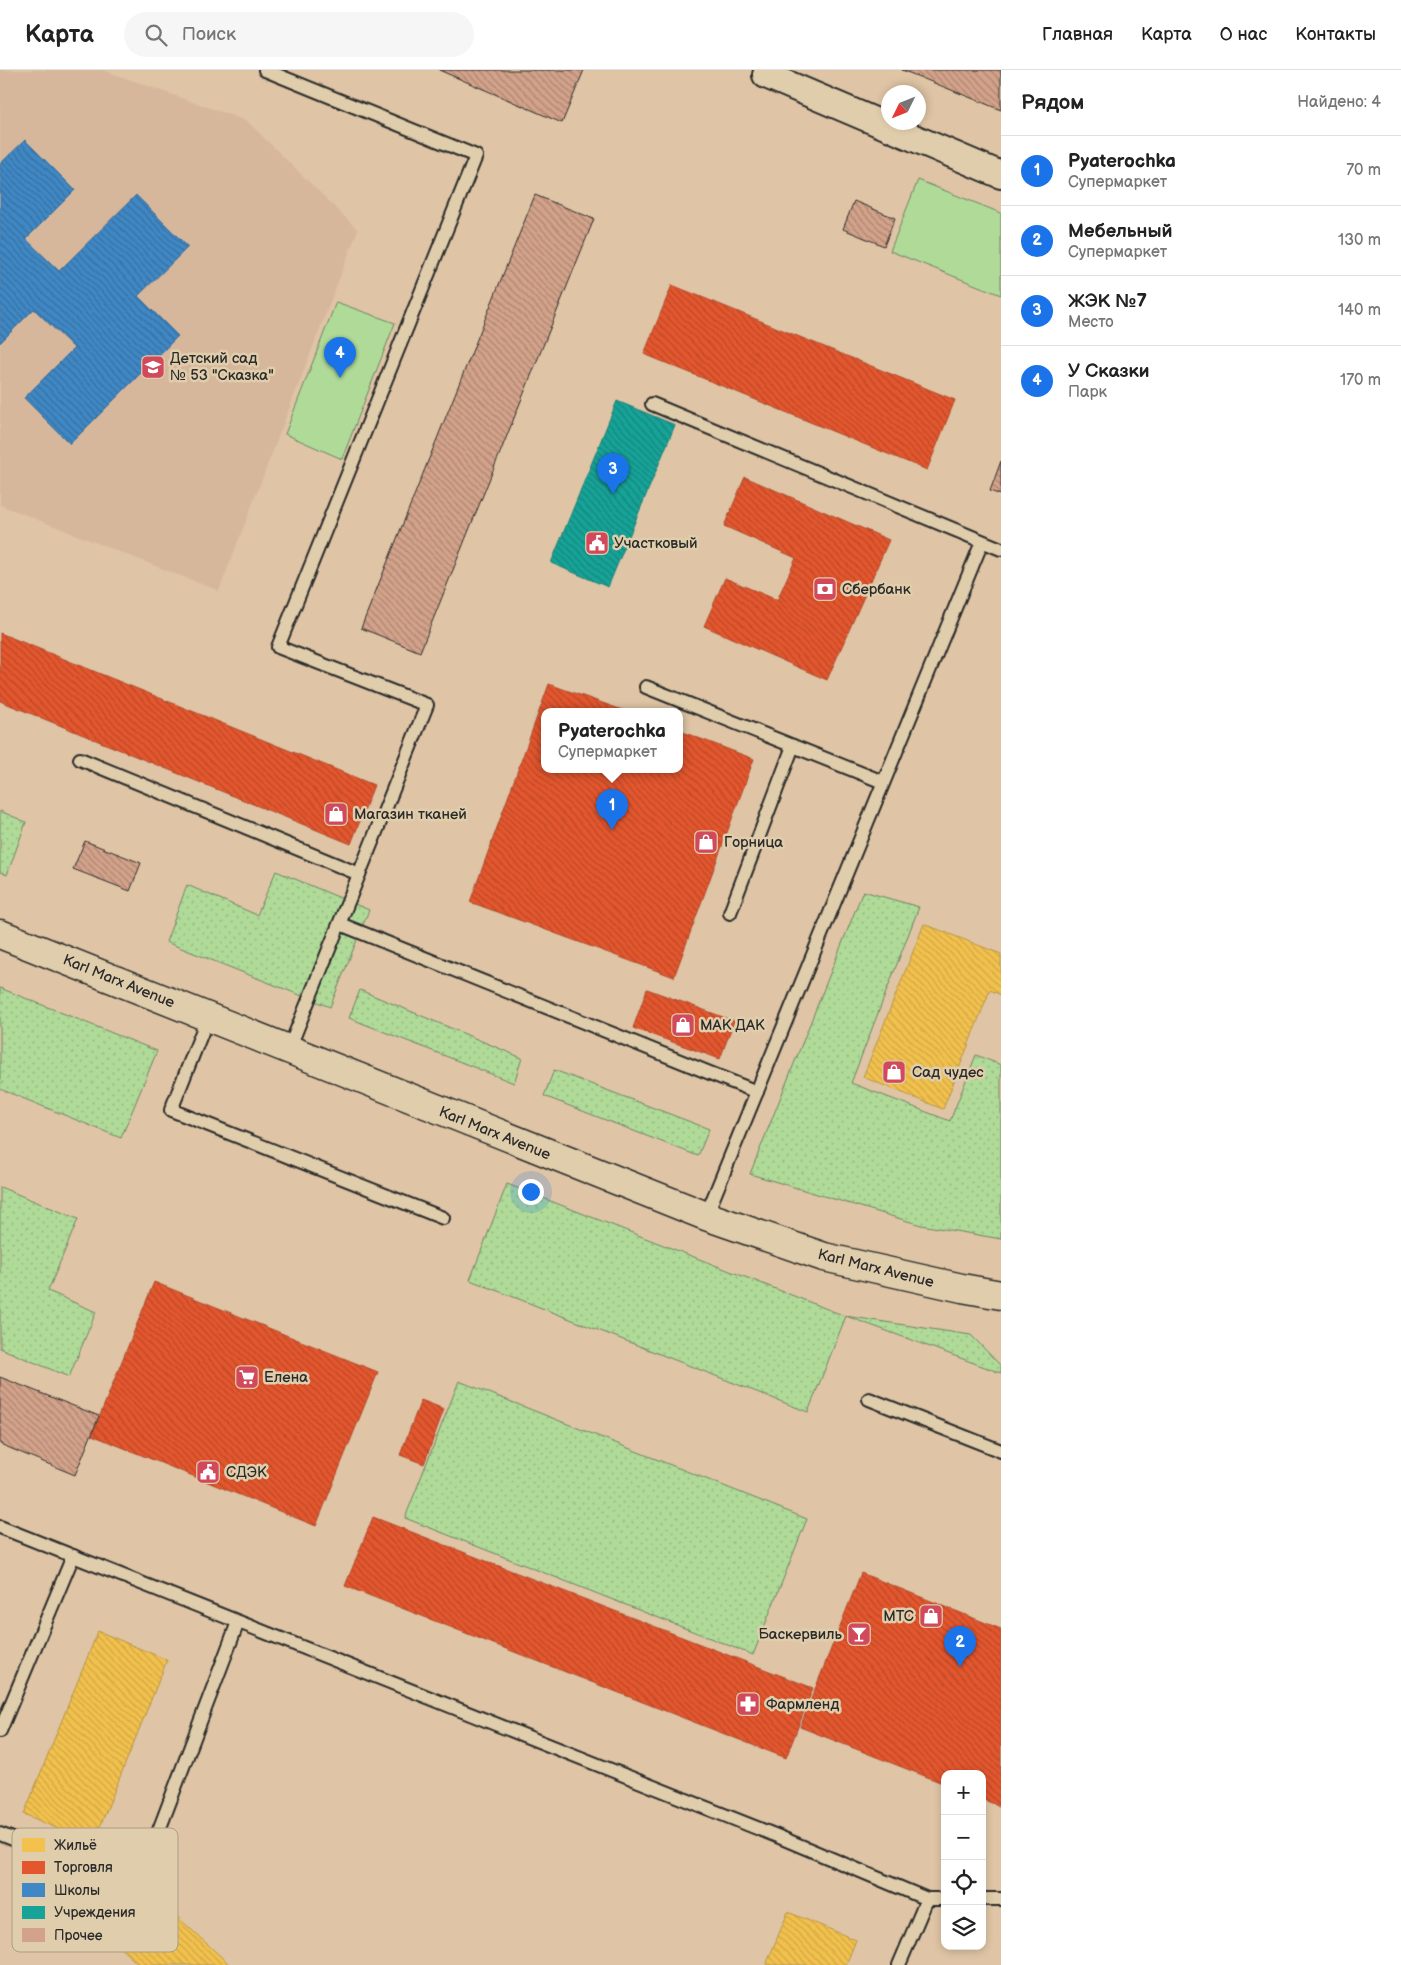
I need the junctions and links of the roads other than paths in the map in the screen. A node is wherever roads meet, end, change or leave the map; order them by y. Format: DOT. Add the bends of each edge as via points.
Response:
graph roads {
  1 [pos="265,70"];
  2 [pos="765,72"];
  3 [pos="1001,175"];
  4 [pos="652,404"];
  5 [pos="982,542"];
  6 [pos="1001,549"];
  7 [pos="646,687"];
  8 [pos="793,746"];
  9 [pos="80,759"];
  10 [pos="883,782"];
  11 [pos="359,874"];
  12 [pos="730,913"];
  13 [pos="340,924"];
  14 [pos="0,934"];
  15 [pos="208,1017"];
  16 [pos="289,1049"];
  17 [pos="757,1092"];
  18 [pos="706,1216"];
  19 [pos="443,1218"];
  20 [pos="1001,1295"];
  21 [pos="869,1399"];
  22 [pos="1001,1451"];
  23 [pos="0,1527"];
  24 [pos="72,1556"];
  25 [pos="238,1622"];
  26 [pos="0,1731"];
  27 [pos="160,1828"];
  28 [pos="0,1834"];
  29 [pos="12,1839"];
  30 [pos="927,1899"];
  31 [pos="941,1899"];
  32 [pos="986,1899"];
  33 [pos="1001,1899"];
  34 [pos="899,1965"];
  1 -- 11 [label="lane" via="476,156 278,647 428,705"];
  2 -- 3 [label="street"];
  4 -- 5 [label="lane"];
  5 -- 6 [label="lane"];
  5 -- 10 [label="lane"];
  7 -- 8 [label="lane"];
  8 -- 10 [label="lane"];
  8 -- 12 [label="lane"];
  9 -- 11 [label="lane"];
  10 -- 17 [label="lane"];
  11 -- 13 [label="lane"];
  13 -- 16 [label="lane"];
  13 -- 17 [label="lane"];
  14 -- 15 [label="street, Karl Marx Avenue"];
  15 -- 16 [label="street, Karl Marx Avenue"];
  15 -- 19 [label="lane" via="172,1110"];
  16 -- 18 [label="street, Karl Marx Avenue"];
  17 -- 18 [label="lane"];
  18 -- 20 [label="street, Karl Marx Avenue" via="824,1257"];
  21 -- 22 [label="lane"];
  23 -- 24 [label="lane"];
  24 -- 25 [label="lane"];
  24 -- 26 [label="lane"];
  25 -- 27 [label="lane"];
  25 -- 30 [label="lane"];
  28 -- 29 [label="lane"];
  30 -- 31 [label="lane"];
  30 -- 34 [label="lane"];
  32 -- 33 [label="lane"];
}
